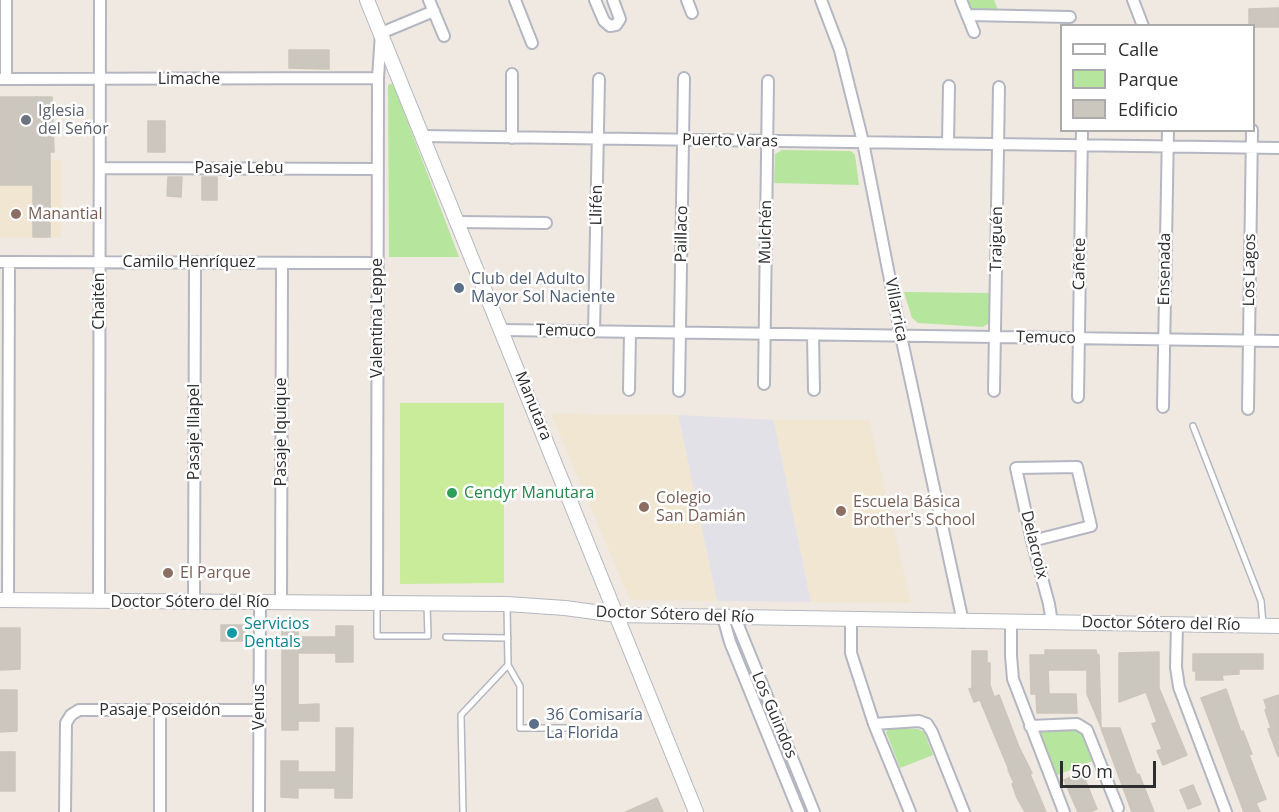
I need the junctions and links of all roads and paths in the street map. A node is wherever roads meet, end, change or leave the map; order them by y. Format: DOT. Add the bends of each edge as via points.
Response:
graph roads {
  1 [pos="6,0"];
  2 [pos="100,0"];
  3 [pos="367,0"];
  4 [pos="514,0"];
  5 [pos="595,0"];
  6 [pos="613,0"];
  7 [pos="687,0"];
  8 [pos="822,0"];
  9 [pos="961,0"];
  10 [pos="1133,0"];
  11 [pos="431,5"];
  12 [pos="692,13"];
  13 [pos="967,15"];
  14 [pos="1070,17"];
  15 [pos="1142,24"];
  16 [pos="974,32"];
  17 [pos="381,33"];
  18 [pos="444,36"];
  19 [pos="532,43"];
  20 [pos="512,74"];
  21 [pos="378,78"];
  22 [pos="684,78"];
  23 [pos="3,79"];
  24 [pos="100,79"];
  25 [pos="599,79"];
  26 [pos="768,81"];
  27 [pos="949,86"];
  28 [pos="999,87"];
  29 [pos="1083,132"];
  30 [pos="1168,132"];
  31 [pos="1252,132"];
  32 [pos="422,136"];
  33 [pos="512,138"];
  34 [pos="598,139"];
  35 [pos="684,140"];
  36 [pos="767,141"];
  37 [pos="863,142"];
  38 [pos="948,143"];
  39 [pos="998,144"];
  40 [pos="1082,145"];
  41 [pos="1167,147"];
  42 [pos="1252,148"];
  43 [pos="1279,148"];
  44 [pos="100,168"];
  45 [pos="378,169"];
  46 [pos="458,222"];
  47 [pos="546,223"];
  48 [pos="4,262"];
  49 [pos="99,262"];
  50 [pos="195,262"];
  51 [pos="282,262"];
  52 [pos="378,263"];
  53 [pos="502,330"];
  54 [pos="594,332"];
  55 [pos="630,332"];
  56 [pos="680,333"];
  57 [pos="765,334"];
  58 [pos="813,335"];
  59 [pos="901,336"];
  60 [pos="995,337"];
  61 [pos="1079,339"];
  62 [pos="1164,340"];
  63 [pos="1249,341"];
  64 [pos="1279,341"];
  65 [pos="764,384"];
  66 [pos="629,390"];
  67 [pos="814,390"];
  68 [pos="679,391"];
  69 [pos="994,391"];
  70 [pos="1078,397"];
  71 [pos="1163,407"];
  72 [pos="1248,408"];
  73 [pos="1193,426"];
  74 [pos="1032,541"];
  75 [pos="4,600"];
  76 [pos="99,601"];
  77 [pos="194,602"];
  78 [pos="260,602"];
  79 [pos="281,602"];
  80 [pos="377,603"];
  81 [pos="427,603"];
  82 [pos="507,604"];
  83 [pos="617,615"];
  84 [pos="729,618"];
  85 [pos="851,620"];
  86 [pos="963,622"];
  87 [pos="1011,622"];
  88 [pos="1052,623"];
  89 [pos="1177,624"];
  90 [pos="1263,626"];
  91 [pos="1279,626"];
  92 [pos="446,637"];
  93 [pos="508,638"];
  94 [pos="508,665"];
  95 [pos="160,710"];
  96 [pos="259,710"];
  97 [pos="874,724"];
  98 [pos="1029,726"];
  99 [pos="571,728"];
  100 [pos="1118,808"];
  101 [pos="65,812"];
  102 [pos="160,812"];
  103 [pos="259,812"];
  104 [pos="463,812"];
  105 [pos="696,812"];
  106 [pos="799,812"];
  107 [pos="814,812"];
  108 [pos="910,812"];
  109 [pos="964,812"];
  110 [pos="1064,812"];
  111 [pos="1226,812"];
  1 -- 23 [label="street"];
  2 -- 24 [label="street, Chaitén"];
  3 -- 17 [label="main road, Manutara"];
  4 -- 19 [label="street"];
  5 -- 6 [label="street" via="606,24 613,26 620,19"];
  7 -- 12 [label="street"];
  8 -- 37 [label="street, Villarrica" via="840,50"];
  9 -- 13 [label="street"];
  10 -- 15 [label="street"];
  11 -- 17 [label="street"];
  11 -- 18 [label="street"];
  13 -- 14 [label="street"];
  13 -- 16 [label="street"];
  17 -- 21 [label="street, Valentina Leppe"];
  17 -- 32 [label="main road, Manutara"];
  20 -- 33 [label="street"];
  21 -- 24 [label="street, Limache"];
  21 -- 45 [label="street, Valentina Leppe"];
  22 -- 35 [label="street, Paillaco"];
  23 -- 24 [label="street, Limache"];
  24 -- 44 [label="street, Chaitén"];
  25 -- 34 [label="street, Llifén"];
  26 -- 36 [label="street, Mulchén"];
  27 -- 38 [label="street"];
  28 -- 39 [label="street, Traiguén"];
  29 -- 40 [label="street, Cañete"];
  30 -- 41 [label="street, Ensenada"];
  31 -- 42 [label="street, Los Lagos"];
  32 -- 33 [label="street, Puerto Varas"];
  32 -- 46 [label="main road, Manutara"];
  33 -- 34 [label="street, Puerto Varas"];
  34 -- 35 [label="street, Puerto Varas"];
  34 -- 54 [label="street, Llifén"];
  35 -- 36 [label="street, Puerto Varas"];
  35 -- 56 [label="street, Paillaco"];
  36 -- 37 [label="street, Puerto Varas"];
  36 -- 57 [label="street, Mulchén"];
  37 -- 38 [label="street, Puerto Varas"];
  37 -- 59 [label="street, Villarrica"];
  38 -- 39 [label="street, Puerto Varas"];
  39 -- 40 [label="street, Puerto Varas"];
  39 -- 60 [label="street, Traiguén"];
  40 -- 41 [label="street, Puerto Varas"];
  40 -- 61 [label="street, Cañete"];
  41 -- 42 [label="street, Puerto Varas"];
  41 -- 62 [label="street, Ensenada"];
  42 -- 43 [label="street, Puerto Varas"];
  42 -- 63 [label="street, Los Lagos"];
  44 -- 45 [label="street, Pasaje Lebu"];
  44 -- 49 [label="street, Chaitén"];
  45 -- 52 [label="street, Valentina Leppe"];
  46 -- 47 [label="street"];
  46 -- 53 [label="main road, Manutara"];
  48 -- 49 [label="street, Camilo Henríquez"];
  48 -- 75 [label="street"];
  49 -- 50 [label="street, Camilo Henríquez"];
  49 -- 76 [label="street, Chaitén"];
  50 -- 51 [label="street, Camilo Henríquez"];
  50 -- 77 [label="street, Pasaje Illapel"];
  51 -- 52 [label="street, Camilo Henríquez"];
  51 -- 79 [label="street, Pasaje Iquique"];
  52 -- 80 [label="street, Valentina Leppe"];
  53 -- 54 [label="street, Temuco"];
  53 -- 83 [label="main road, Manutara"];
  54 -- 55 [label="street, Temuco"];
  55 -- 56 [label="street, Temuco"];
  55 -- 66 [label="street"];
  56 -- 57 [label="street, Temuco"];
  56 -- 68 [label="street, Paillaco"];
  57 -- 58 [label="street, Temuco"];
  57 -- 65 [label="street, Mulchén"];
  58 -- 59 [label="street, Temuco"];
  58 -- 67 [label="street"];
  59 -- 60 [label="street, Temuco"];
  59 -- 86 [label="street, Villarrica"];
  60 -- 61 [label="street, Temuco"];
  60 -- 69 [label="street, Traiguén"];
  61 -- 62 [label="street, Temuco"];
  61 -- 70 [label="street, Cañete"];
  62 -- 63 [label="street, Temuco"];
  62 -- 71 [label="street, Ensenada"];
  63 -- 64 [label="street, Temuco"];
  63 -- 72 [label="street, Los Lagos"];
  73 -- 90 [label="lane" via="1261,601"];
  74 -- 74 [label="street, Delacroix" via="1016,468 1077,467 1091,526"];
  74 -- 88 [label="street, Delacroix"];
  75 -- 76 [label="main road, Doctor Sótero del Río"];
  76 -- 77 [label="main road, Doctor Sótero del Río"];
  77 -- 78 [label="main road, Doctor Sótero del Río"];
  78 -- 79 [label="main road, Doctor Sótero del Río"];
  78 -- 96 [label="street, Venus"];
  79 -- 80 [label="main road, Doctor Sótero del Río"];
  80 -- 81 [label="main road, Doctor Sótero del Río"];
  80 -- 81 [label="lane" via="377,636 428,636"];
  81 -- 82 [label="main road, Doctor Sótero del Río"];
  82 -- 83 [label="main road, Doctor Sótero del Río"];
  82 -- 93 [label="lane"];
  83 -- 84 [label="main road, Doctor Sótero del Río"];
  83 -- 105 [label="main road, Manutara"];
  84 -- 85 [label="main road, Doctor Sótero del Río"];
  84 -- 106 [label="street, Los Guindos" via="730,642"];
  84 -- 107 [label="street, Los Guindos"];
  85 -- 86 [label="main road, Doctor Sótero del Río"];
  85 -- 97 [label="street" via="851,653"];
  86 -- 87 [label="main road, Doctor Sótero del Río"];
  87 -- 88 [label="main road, Doctor Sótero del Río"];
  87 -- 98 [label="street" via="1011,669"];
  88 -- 89 [label="main road, Doctor Sótero del Río"];
  89 -- 90 [label="main road, Doctor Sótero del Río"];
  89 -- 111 [label="street" via="1179,687"];
  90 -- 91 [label="main road, Doctor Sótero del Río"];
  92 -- 93 [label="lane"];
  93 -- 94 [label="lane"];
  94 -- 99 [label="lane" via="520,686 520,728"];
  94 -- 104 [label="lane" via="461,715"];
  95 -- 96 [label="street, Pasaje Poseidón"];
  95 -- 101 [label="street, Pasaje Poseidón" via="80,710 71,715 66,723"];
  95 -- 102 [label="street"];
  96 -- 103 [label="street, Venus"];
  97 -- 108 [label="street"];
  97 -- 109 [label="street" via="927,724"];
  98 -- 100 [label="street" via="1077,724 1087,730"];
  98 -- 110 [label="street"];
}
